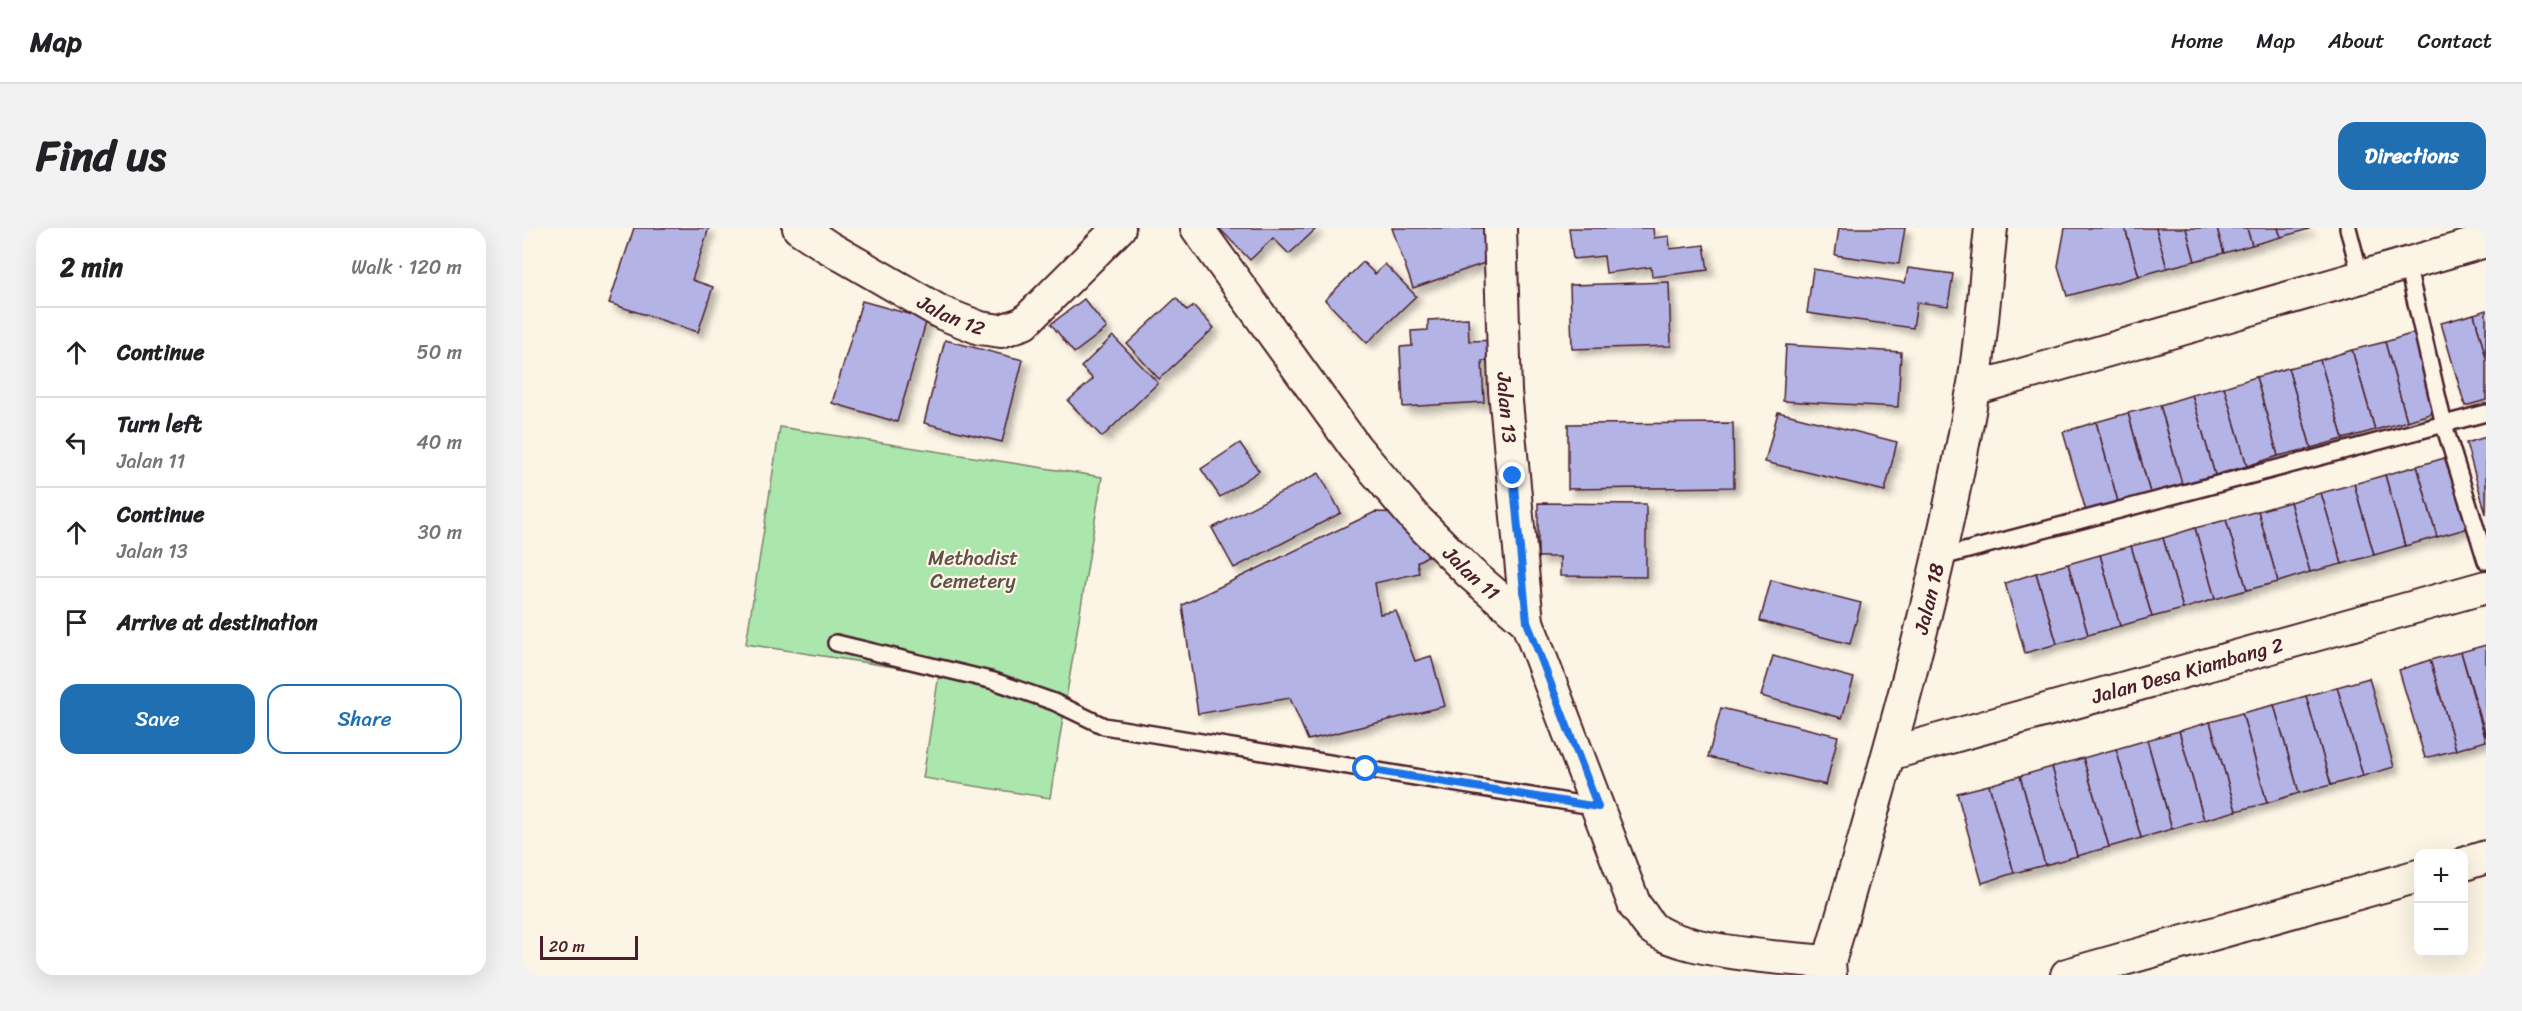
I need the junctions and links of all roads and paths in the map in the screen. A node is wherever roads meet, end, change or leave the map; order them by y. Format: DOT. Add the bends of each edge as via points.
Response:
graph roads {
  1 [pos="799,228"];
  2 [pos="1119,228"];
  3 [pos="1197,228"];
  4 [pos="1500,228"];
  5 [pos="1991,228"];
  6 [pos="2348,228"];
  7 [pos="2486,241"];
  8 [pos="2407,264"];
  9 [pos="2361,278"];
  10 [pos="1973,389"];
  11 [pos="2486,413"];
  12 [pos="2444,425"];
  13 [pos="1938,558"];
  14 [pos="2486,561"];
  15 [pos="2486,587"];
  16 [pos="1527,622"];
  17 [pos="836,643"];
  18 [pos="1889,754"];
  19 [pos="1598,807"];
  20 [pos="2486,857"];
  21 [pos="2468,862"];
  22 [pos="2414,877"];
  23 [pos="1830,968"];
  24 [pos="2067,975"];
  1 -- 2 [label="street, Jalan 12" via="942,313 980,328 1001,331 1024,323"];
  3 -- 16 [label="street, Jalan 11" via="1355,447 1415,518"];
  4 -- 16 [label="street, Jalan 13" via="1505,391"];
  5 -- 10 [label="street, Jalan 18"];
  6 -- 9 [label="lane"];
  7 -- 8 [label="street"];
  8 -- 9 [label="street"];
  8 -- 12 [label="lane"];
  9 -- 10 [label="street"];
  10 -- 13 [label="street, Jalan 18"];
  11 -- 12 [label="lane"];
  12 -- 13 [label="lane"];
  12 -- 14 [label="lane"];
  13 -- 18 [label="street, Jalan 18"];
  15 -- 18 [label="street, Jalan Desa Kiambang 2"];
  16 -- 19 [label="street, Jalan 11"];
  17 -- 19 [label="lane" via="994,681 1104,726"];
  18 -- 23 [label="street, Jalan 18"];
  19 -- 23 [label="street, Jalan 11" via="1635,906 1652,928 1678,941"];
  20 -- 21 [label="street"];
  22 -- 24 [label="street"];
}
